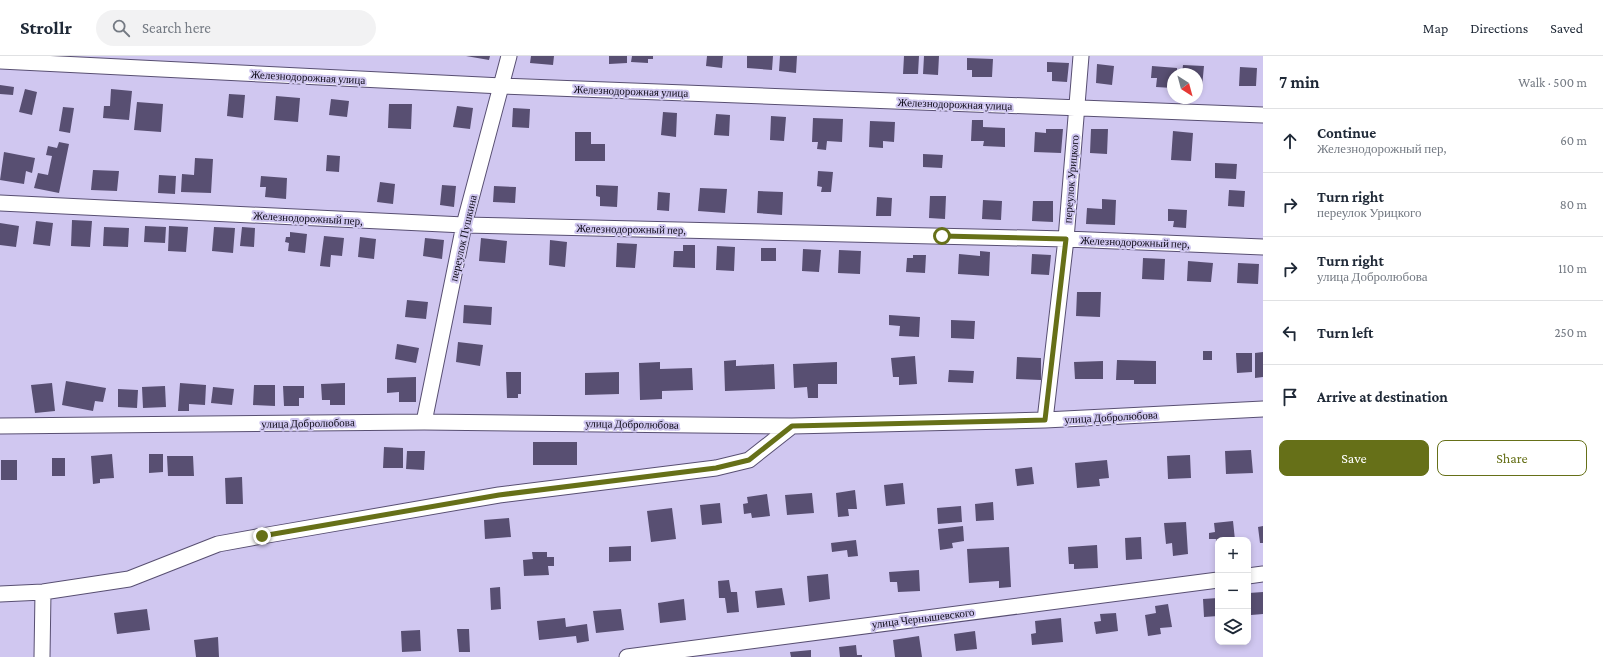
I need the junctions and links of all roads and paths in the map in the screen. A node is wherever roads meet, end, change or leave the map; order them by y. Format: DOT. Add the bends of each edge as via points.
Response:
graph roads {
  1 [pos="509,56"];
  2 [pos="1081,56"];
  3 [pos="0,61"];
  4 [pos="502,86"];
  5 [pos="1076,108"];
  6 [pos="1263,115"];
  7 [pos="0,203"];
  8 [pos="464,225"];
  9 [pos="1066,239"];
  10 [pos="1263,247"];
  11 [pos="1263,409"];
  12 [pos="1045,420"];
  13 [pos="424,422"];
  14 [pos="0,426"];
  15 [pos="792,426"];
  16 [pos="1263,574"];
  17 [pos="1251,576"];
  18 [pos="1215,580"];
  19 [pos="43,592"];
  20 [pos="0,594"];
  21 [pos="42,657"];
  22 [pos="627,657"];
  1 -- 4 [label="street, переулок Пушкина"];
  2 -- 5 [label="street, переулок Урицкого"];
  3 -- 4 [label="street, Железнодорожная улица"];
  4 -- 5 [label="street, Железнодорожная улица"];
  4 -- 8 [label="street, переулок Пушкина"];
  5 -- 6 [label="street, Железнодорожная улица"];
  5 -- 9 [label="street, переулок Урицкого"];
  7 -- 8 [label="street, Железнодорожный пер,"];
  8 -- 9 [label="street, Железнодорожный пер,"];
  8 -- 13 [label="street, переулок Пушкина"];
  9 -- 10 [label="street, Железнодорожный пер,"];
  9 -- 12 [label="street, переулок Урицкого"];
  11 -- 12 [label="street, улица Добролюбова"];
  12 -- 15 [label="street, улица Добролюбова"];
  13 -- 14 [label="street, улица Добролюбова"];
  13 -- 15 [label="street, улица Добролюбова"];
  15 -- 19 [label="street" via="749,460 716,468 499,495 218,544 129,579"];
  16 -- 17 [label="street"];
  18 -- 22 [label="street, улица Чернышевского"];
  19 -- 20 [label="street"];
  19 -- 21 [label="street"];
}
